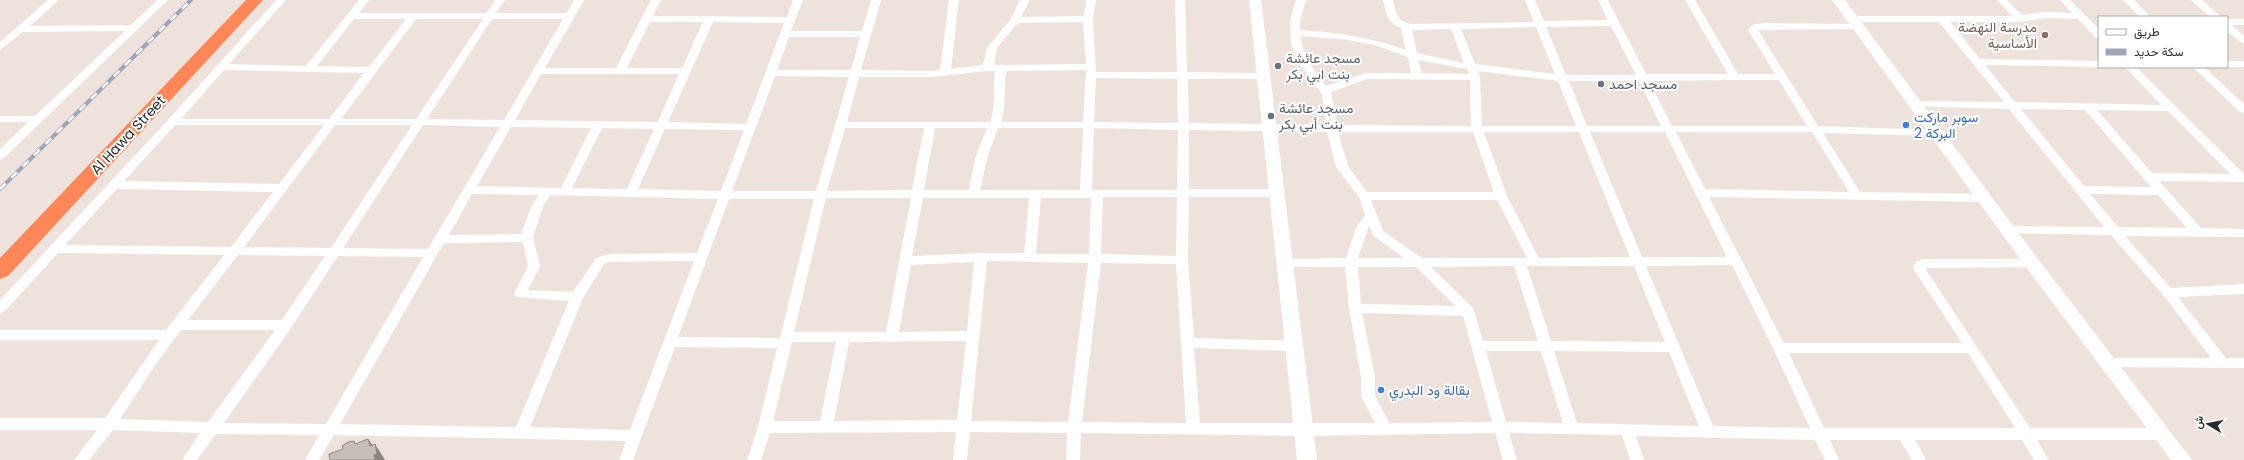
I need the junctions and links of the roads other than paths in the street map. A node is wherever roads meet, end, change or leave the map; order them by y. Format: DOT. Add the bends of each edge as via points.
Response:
graph roads {
  1 [pos="54,0"];
  2 [pos="163,0"];
  3 [pos="243,0"];
  4 [pos="255,0"];
  5 [pos="281,0"];
  6 [pos="364,0"];
  7 [pos="500,0"];
  8 [pos="579,0"];
  9 [pos="656,0"];
  10 [pos="798,0"];
  11 [pos="876,0"];
  12 [pos="954,0"];
  13 [pos="1025,0"];
  14 [pos="1091,0"];
  15 [pos="1180,0"];
  16 [pos="1255,0"];
  17 [pos="1301,0"];
  18 [pos="1388,0"];
  19 [pos="1530,0"];
  20 [pos="1603,0"];
  21 [pos="1690,0"];
  22 [pos="1838,0"];
  23 [pos="2002,0"];
  24 [pos="2064,0"];
  25 [pos="2128,0"];
  26 [pos="2196,0"];
  27 [pos="351,16"];
  28 [pos="413,16"];
  29 [pos="489,16"];
  30 [pos="569,16"];
  31 [pos="2080,16"];
  32 [pos="2145,16"];
  33 [pos="2215,16"];
  34 [pos="646,19"];
  35 [pos="1088,19"];
  36 [pos="1942,19"];
  37 [pos="2020,19"];
  38 [pos="710,20"];
  39 [pos="790,20"];
  40 [pos="1015,20"];
  41 [pos="2228,22"];
  42 [pos="2244,22"];
  43 [pos="1539,23"];
  44 [pos="1616,23"];
  45 [pos="1855,23"];
  46 [pos="1456,26"];
  47 [pos="1406,27"];
  48 [pos="2228,27"];
  49 [pos="134,28"];
  50 [pos="21,29"];
  51 [pos="1295,33"];
  52 [pos="785,34"];
  53 [pos="866,34"];
  54 [pos="2098,34"];
  55 [pos="2244,41"];
  56 [pos="0,47"];
  57 [pos="1411,55"];
  58 [pos="1977,62"];
  59 [pos="2098,64"];
  60 [pos="2228,64"];
  61 [pos="2244,64"];
  62 [pos="222,67"];
  63 [pos="309,68"];
  64 [pos="988,68"];
  65 [pos="1001,68"];
  66 [pos="2131,68"];
  67 [pos="2199,68"];
  68 [pos="371,70"];
  69 [pos="537,71"];
  70 [pos="620,71"];
  71 [pos="1091,71"];
  72 [pos="686,72"];
  73 [pos="945,72"];
  74 [pos="1473,72"];
  75 [pos="770,73"];
  76 [pos="855,73"];
  77 [pos="1183,75"];
  78 [pos="1263,76"];
  79 [pos="1417,76"];
  80 [pos="1782,77"];
  81 [pos="1562,78"];
  82 [pos="1735,78"];
  83 [pos="1644,79"];
  84 [pos="1325,90"];
  85 [pos="1915,104"];
  86 [pos="2014,106"];
  87 [pos="2088,107"];
  88 [pos="2170,108"];
  89 [pos="2243,108"];
  90 [pos="0,119"];
  91 [pos="38,119"];
  92 [pos="172,122"];
  93 [pos="332,122"];
  94 [pos="418,122"];
  95 [pos="506,124"];
  96 [pos="930,124"];
  97 [pos="995,124"];
  98 [pos="1089,124"];
  99 [pos="598,125"];
  100 [pos="662,125"];
  101 [pos="840,125"];
  102 [pos="1184,126"];
  103 [pos="750,127"];
  104 [pos="1270,127"];
  105 [pos="1332,128"];
  106 [pos="1668,128"];
  107 [pos="1477,129"];
  108 [pos="1584,129"];
  109 [pos="1814,129"];
  110 [pos="1937,133"];
  111 [pos="0,155"];
  112 [pos="2150,177"];
  113 [pos="2242,178"];
  114 [pos="114,185"];
  115 [pos="282,188"];
  116 [pos="468,190"];
  117 [pos="2081,190"];
  118 [pos="548,191"];
  119 [pos="566,191"];
  120 [pos="2162,191"];
  121 [pos="632,192"];
  122 [pos="821,193"];
  123 [pos="918,193"];
  124 [pos="974,193"];
  125 [pos="1184,193"];
  126 [pos="1277,193"];
  127 [pos="1700,193"];
  128 [pos="1035,194"];
  129 [pos="1092,194"];
  130 [pos="725,195"];
  131 [pos="1364,196"];
  132 [pos="1501,196"];
  133 [pos="1857,196"];
  134 [pos="1984,198"];
  135 [pos="1371,215"];
  136 [pos="2008,230"];
  137 [pos="2115,232"];
  138 [pos="2198,233"];
  139 [pos="2244,233"];
  140 [pos="526,238"];
  141 [pos="441,239"];
  142 [pos="54,249"];
  143 [pos="234,251"];
  144 [pos="334,251"];
  145 [pos="0,253"];
  146 [pos="432,253"];
  147 [pos="703,257"];
  148 [pos="981,257"];
  149 [pos="1030,257"];
  150 [pos="1095,260"];
  151 [pos="1182,260"];
  152 [pos="906,261"];
  153 [pos="1519,261"];
  154 [pos="1535,261"];
  155 [pos="1638,261"];
  156 [pos="1734,261"];
  157 [pos="1351,262"];
  158 [pos="1419,262"];
  159 [pos="1285,263"];
  160 [pos="2032,263"];
  161 [pos="0,271"];
  162 [pos="2244,289"];
  163 [pos="2168,293"];
  164 [pos="577,297"];
  165 [pos="0,308"];
  166 [pos="1355,308"];
  167 [pos="1468,311"];
  168 [pos="286,325"];
  169 [pos="174,330"];
  170 [pos="0,335"];
  171 [pos="892,336"];
  172 [pos="974,336"];
  173 [pos="843,337"];
  174 [pos="785,340"];
  175 [pos="671,342"];
  176 [pos="1186,343"];
  177 [pos="1294,346"];
  178 [pos="1479,346"];
  179 [pos="1546,346"];
  180 [pos="1674,347"];
  181 [pos="1780,348"];
  182 [pos="1972,348"];
  183 [pos="2107,363"];
  184 [pos="2222,363"];
  185 [pos="2244,363"];
  186 [pos="0,424"];
  187 [pos="109,424"];
  188 [pos="826,426"];
  189 [pos="964,426"];
  190 [pos="765,427"];
  191 [pos="1500,427"];
  192 [pos="210,428"];
  193 [pos="330,428"];
  194 [pos="1193,428"];
  195 [pos="1385,428"];
  196 [pos="1572,428"];
  197 [pos="1075,429"];
  198 [pos="1627,429"];
  199 [pos="1303,430"];
  200 [pos="1708,431"];
  201 [pos="521,432"];
  202 [pos="1904,433"];
  203 [pos="1819,434"];
  204 [pos="2162,434"];
  205 [pos="2025,435"];
  206 [pos="636,436"];
  207 [pos="81,460"];
  208 [pos="189,460"];
  209 [pos="312,460"];
  210 [pos="626,460"];
  211 [pos="754,460"];
  212 [pos="960,460"];
  213 [pos="1074,460"];
  214 [pos="1307,460"];
  215 [pos="1510,460"];
  216 [pos="1638,460"];
  217 [pos="1832,460"];
  218 [pos="1919,460"];
  219 [pos="2042,460"];
  220 [pos="2182,460"];
  1 -- 50 [label="street"];
  2 -- 49 [label="street"];
  3 -- 145 [label="highway, Al Hawa Street"];
  4 -- 161 [label="highway, Al Hawa Street"];
  5 -- 62 [label="street"];
  6 -- 27 [label="street"];
  7 -- 29 [label="street"];
  8 -- 30 [label="street"];
  9 -- 34 [label="street"];
  10 -- 39 [label="street"];
  11 -- 53 [label="street"];
  12 -- 73 [label="street"];
  13 -- 40 [label="street"];
  14 -- 35 [label="street"];
  15 -- 77 [label="street"];
  16 -- 78 [label="street"];
  17 -- 51 [label="street" via="1295,20"];
  18 -- 47 [label="street" via="1392,17"];
  19 -- 43 [label="street"];
  20 -- 44 [label="street"];
  21 -- 82 [label="street"];
  22 -- 45 [label="street"];
  23 -- 37 [label="street"];
  24 -- 31 [label="street"];
  25 -- 32 [label="street"];
  26 -- 33 [label="street"];
  27 -- 28 [label="street"];
  27 -- 63 [label="street"];
  28 -- 29 [label="street"];
  28 -- 68 [label="street"];
  29 -- 30 [label="street"];
  29 -- 94 [label="street"];
  30 -- 69 [label="street"];
  31 -- 37 [label="street" via="2046,15"];
  31 -- 54 [label="street"];
  34 -- 38 [label="street"];
  34 -- 70 [label="street"];
  35 -- 40 [label="street"];
  35 -- 71 [label="street"];
  36 -- 37 [label="street"];
  36 -- 45 [label="street"];
  36 -- 58 [label="street"];
  38 -- 39 [label="street"];
  38 -- 72 [label="street"];
  39 -- 52 [label="street"];
  40 -- 64 [label="street" via="992,48"];
  41 -- 42 [label="street"];
  43 -- 44 [label="street"];
  43 -- 46 [label="street"];
  43 -- 81 [label="street"];
  44 -- 83 [label="street"];
  45 -- 80 [label="street" via="1756,27 1753,30 1755,35"];
  45 -- 85 [label="street"];
  46 -- 47 [label="street"];
  46 -- 74 [label="street"];
  47 -- 57 [label="street"];
  48 -- 55 [label="street"];
  49 -- 50 [label="street"];
  49 -- 91 [label="street"];
  50 -- 56 [label="street"];
  51 -- 57 [label="street" via="1356,38"];
  51 -- 84 [label="street" via="1299,54"];
  52 -- 53 [label="street"];
  52 -- 75 [label="street"];
  53 -- 76 [label="street"];
  57 -- 74 [label="street"];
  57 -- 79 [label="street"];
  58 -- 59 [label="street"];
  58 -- 86 [label="street"];
  60 -- 61 [label="street"];
  62 -- 63 [label="street"];
  62 -- 92 [label="street"];
  63 -- 68 [label="street"];
  64 -- 65 [label="street"];
  64 -- 73 [label="street"];
  65 -- 71 [label="street"];
  65 -- 97 [label="street" via="998,88 999,111"];
  66 -- 88 [label="street"];
  67 -- 89 [label="street"];
  68 -- 93 [label="street"];
  69 -- 70 [label="street"];
  69 -- 95 [label="street"];
  70 -- 72 [label="street"];
  71 -- 77 [label="street"];
  71 -- 98 [label="street"];
  72 -- 100 [label="street"];
  73 -- 76 [label="street"];
  74 -- 79 [label="street"];
  74 -- 81 [label="street"];
  74 -- 107 [label="street"];
  75 -- 76 [label="street"];
  75 -- 103 [label="street"];
  76 -- 101 [label="street"];
  77 -- 78 [label="street"];
  77 -- 102 [label="street"];
  78 -- 104 [label="street"];
  79 -- 84 [label="street" via="1367,76"];
  80 -- 82 [label="street"];
  80 -- 109 [label="street"];
  81 -- 83 [label="street"];
  81 -- 108 [label="street"];
  82 -- 83 [label="street"];
  83 -- 106 [label="street"];
  84 -- 105 [label="street"];
  85 -- 86 [label="street"];
  85 -- 110 [label="street"];
  86 -- 87 [label="street"];
  86 -- 117 [label="street"];
  87 -- 88 [label="street"];
  87 -- 112 [label="street"];
  88 -- 113 [label="street"];
  90 -- 91 [label="street"];
  91 -- 111 [label="street"];
  92 -- 93 [label="street"];
  92 -- 114 [label="street"];
  93 -- 94 [label="street"];
  93 -- 115 [label="street"];
  94 -- 95 [label="street"];
  94 -- 144 [label="street"];
  95 -- 99 [label="street"];
  95 -- 116 [label="street"];
  96 -- 97 [label="street"];
  96 -- 101 [label="street"];
  96 -- 123 [label="street"];
  97 -- 98 [label="street"];
  97 -- 124 [label="street" via="983,151"];
  98 -- 102 [label="street"];
  98 -- 129 [label="street"];
  99 -- 100 [label="street"];
  99 -- 119 [label="street"];
  100 -- 103 [label="street"];
  100 -- 121 [label="street"];
  101 -- 122 [label="street"];
  102 -- 104 [label="street"];
  102 -- 125 [label="street"];
  103 -- 130 [label="street"];
  104 -- 105 [label="street"];
  104 -- 126 [label="street"];
  105 -- 107 [label="street"];
  105 -- 131 [label="street" via="1342,166"];
  106 -- 108 [label="street"];
  106 -- 109 [label="street"];
  106 -- 127 [label="street"];
  107 -- 108 [label="street"];
  107 -- 132 [label="street"];
  108 -- 155 [label="street"];
  109 -- 110 [label="street"];
  109 -- 133 [label="street"];
  110 -- 134 [label="street"];
  112 -- 113 [label="street"];
  112 -- 120 [label="street"];
  114 -- 115 [label="street"];
  114 -- 142 [label="street"];
  115 -- 143 [label="street"];
  116 -- 118 [label="street"];
  116 -- 141 [label="street"];
  117 -- 120 [label="street"];
  117 -- 137 [label="street"];
  118 -- 119 [label="street"];
  118 -- 140 [label="street" via="537,207"];
  119 -- 121 [label="street"];
  120 -- 138 [label="street"];
  121 -- 130 [label="street"];
  122 -- 123 [label="street"];
  122 -- 130 [label="street"];
  122 -- 174 [label="street"];
  123 -- 124 [label="street"];
  123 -- 152 [label="street"];
  124 -- 128 [label="street"];
  125 -- 126 [label="street"];
  125 -- 129 [label="street"];
  125 -- 151 [label="street"];
  126 -- 159 [label="street"];
  127 -- 133 [label="street"];
  127 -- 156 [label="street"];
  128 -- 129 [label="street"];
  128 -- 149 [label="street"];
  129 -- 150 [label="street"];
  130 -- 147 [label="street"];
  131 -- 132 [label="street"];
  131 -- 135 [label="street"];
  132 -- 154 [label="street"];
  133 -- 134 [label="street"];
  134 -- 136 [label="street"];
  135 -- 157 [label="street" via="1362,228"];
  135 -- 158 [label="street" via="1378,233"];
  136 -- 137 [label="street"];
  136 -- 160 [label="street"];
  137 -- 138 [label="street"];
  137 -- 163 [label="street"];
  138 -- 139 [label="street"];
  140 -- 141 [label="street"];
  140 -- 164 [label="street" via="534,266 520,294"];
  141 -- 146 [label="street"];
  142 -- 143 [label="street"];
  142 -- 165 [label="street"];
  143 -- 144 [label="street"];
  143 -- 169 [label="street"];
  144 -- 146 [label="street"];
  144 -- 168 [label="street"];
  146 -- 193 [label="street"];
  147 -- 164 [label="street" via="602,259"];
  147 -- 175 [label="street"];
  148 -- 149 [label="street"];
  148 -- 152 [label="street"];
  148 -- 172 [label="street"];
  149 -- 150 [label="street"];
  150 -- 151 [label="street"];
  150 -- 197 [label="street" via="1076,403"];
  151 -- 176 [label="street"];
  152 -- 171 [label="street"];
  153 -- 154 [label="street"];
  153 -- 158 [label="street"];
  153 -- 179 [label="street"];
  154 -- 155 [label="street"];
  155 -- 156 [label="street"];
  155 -- 180 [label="street"];
  156 -- 181 [label="street"];
  157 -- 158 [label="street"];
  157 -- 159 [label="street"];
  157 -- 166 [label="street"];
  158 -- 167 [label="street"];
  159 -- 177 [label="street"];
  160 -- 182 [label="street" via="1920,264 1919,268"];
  160 -- 183 [label="street"];
  162 -- 163 [label="street"];
  163 -- 184 [label="street"];
  164 -- 201 [label="street"];
  166 -- 167 [label="street"];
  166 -- 195 [label="street" via="1364,350 1368,396"];
  167 -- 178 [label="street"];
  168 -- 169 [label="street"];
  168 -- 192 [label="street"];
  169 -- 170 [label="street"];
  169 -- 187 [label="street"];
  171 -- 172 [label="street"];
  171 -- 173 [label="street"];
  172 -- 189 [label="street"];
  173 -- 174 [label="street"];
  173 -- 188 [label="street"];
  174 -- 175 [label="street"];
  174 -- 190 [label="street"];
  175 -- 206 [label="street"];
  176 -- 177 [label="street"];
  176 -- 194 [label="street"];
  177 -- 199 [label="street"];
  178 -- 179 [label="street"];
  178 -- 191 [label="street"];
  179 -- 180 [label="street"];
  179 -- 196 [label="street"];
  180 -- 200 [label="street"];
  181 -- 182 [label="street"];
  181 -- 203 [label="street"];
  182 -- 205 [label="street"];
  183 -- 184 [label="street"];
  183 -- 204 [label="street"];
  184 -- 185 [label="street"];
  186 -- 187 [label="street"];
  187 -- 192 [label="street"];
  187 -- 207 [label="street"];
  188 -- 189 [label="street"];
  188 -- 190 [label="street"];
  189 -- 197 [label="street"];
  189 -- 212 [label="street"];
  190 -- 211 [label="street"];
  191 -- 195 [label="street"];
  191 -- 196 [label="street"];
  191 -- 215 [label="street"];
  192 -- 193 [label="street"];
  192 -- 208 [label="street"];
  193 -- 201 [label="street"];
  193 -- 209 [label="street"];
  194 -- 197 [label="street"];
  194 -- 199 [label="street"];
  195 -- 199 [label="street"];
  196 -- 198 [label="street"];
  197 -- 213 [label="street"];
  198 -- 200 [label="street"];
  198 -- 216 [label="street"];
  199 -- 214 [label="street"];
  200 -- 203 [label="street"];
  201 -- 206 [label="street"];
  202 -- 203 [label="street"];
  202 -- 205 [label="street"];
  202 -- 218 [label="street"];
  203 -- 217 [label="street"];
  204 -- 205 [label="street"];
  204 -- 220 [label="street"];
  205 -- 219 [label="street"];
  206 -- 210 [label="street"];
}
